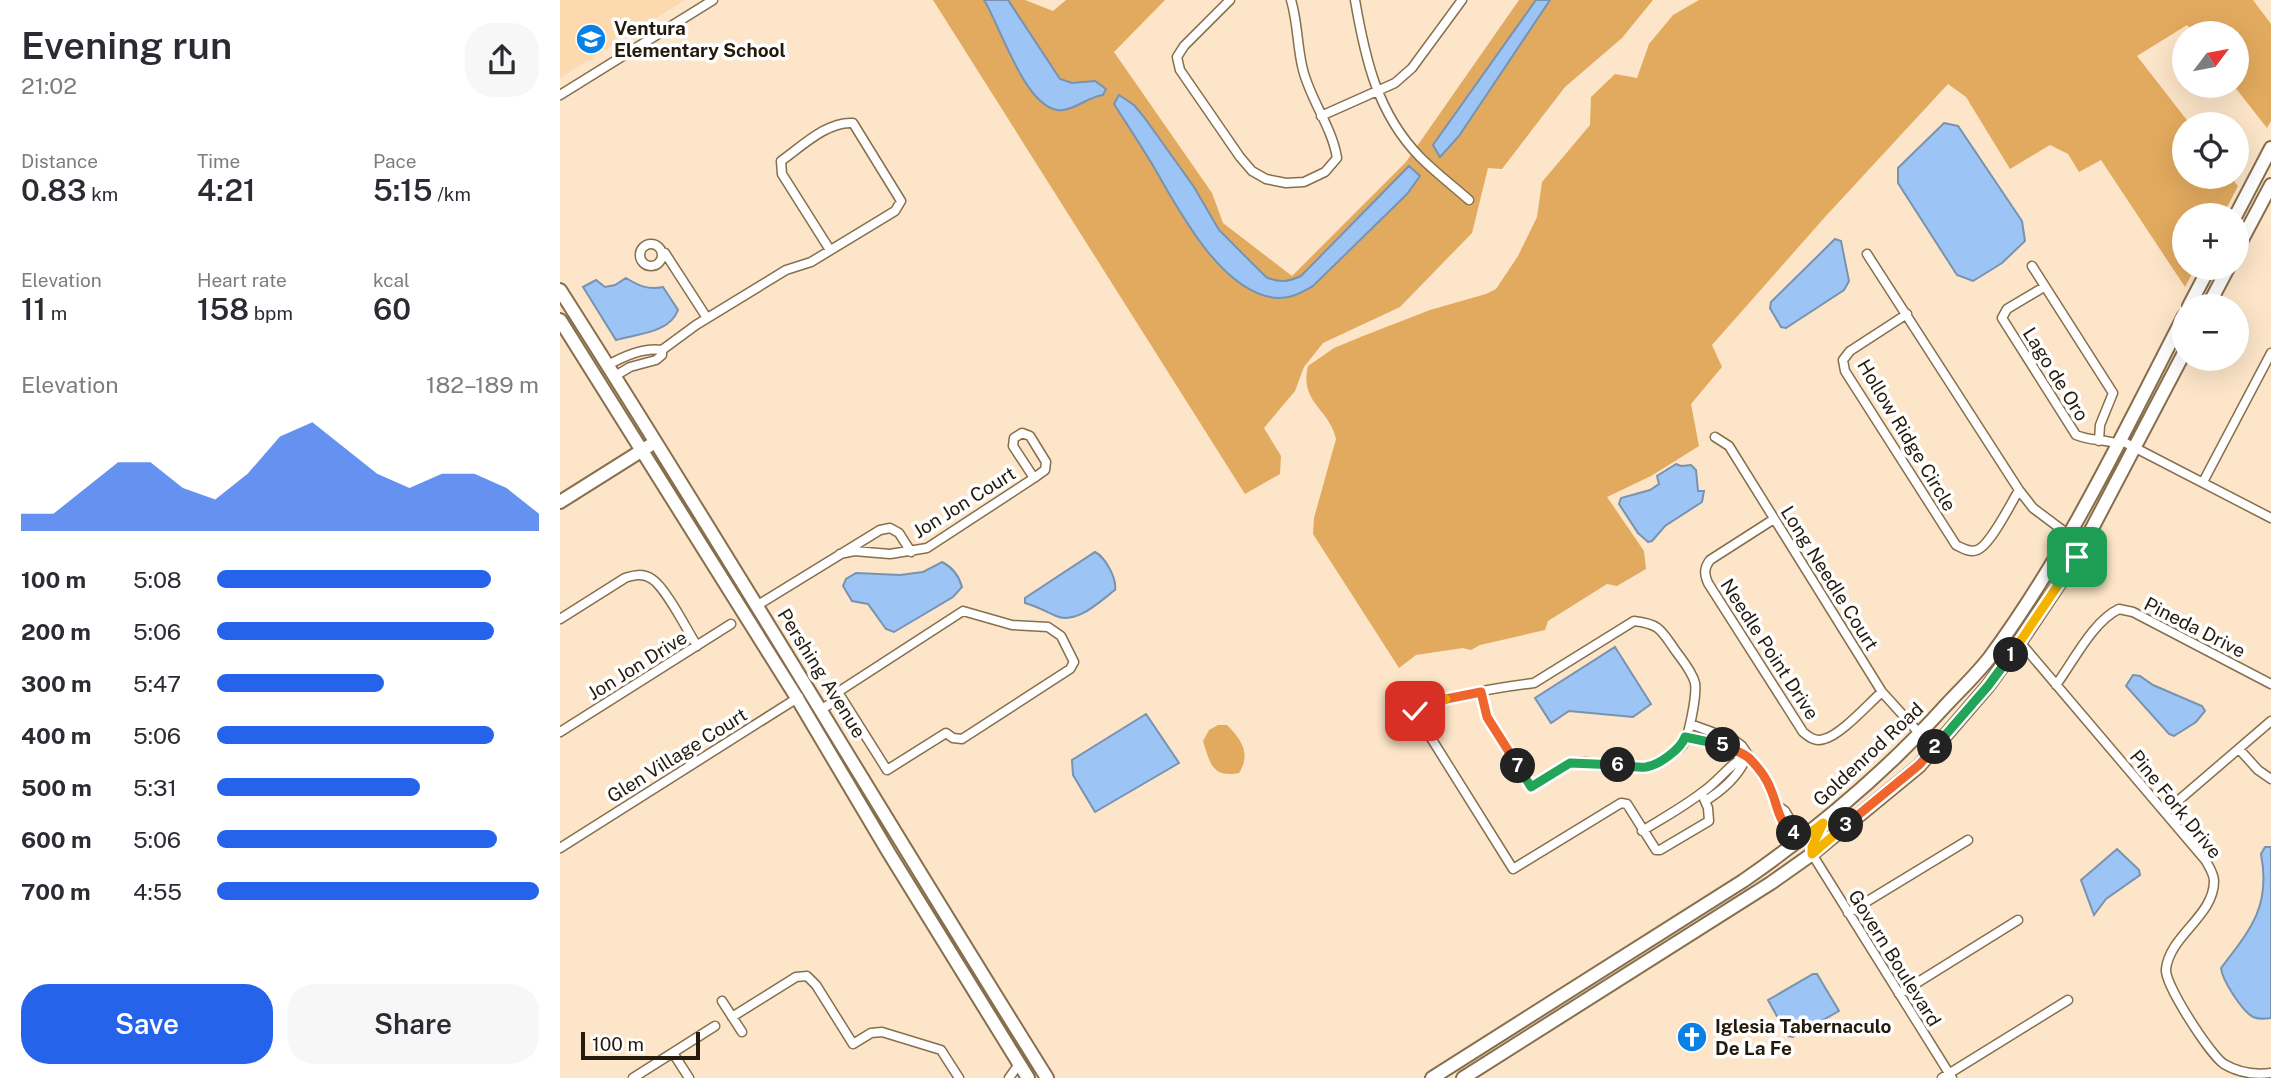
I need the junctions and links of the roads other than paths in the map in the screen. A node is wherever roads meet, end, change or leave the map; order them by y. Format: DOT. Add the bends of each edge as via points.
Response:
graph roads {
  1 [pos="713,0"];
  2 [pos="1230,0"];
  3 [pos="1291,0"];
  4 [pos="1355,0"];
  5 [pos="1462,0"];
  6 [pos="1376,91"];
  7 [pos="560,95"];
  8 [pos="1321,116"];
  9 [pos="2271,148"];
  10 [pos="2271,185"];
  11 [pos="1469,200"];
  12 [pos="2242,203"];
  13 [pos="2249,226"];
  14 [pos="830,250"];
  15 [pos="1867,254"];
  16 [pos="662,255"];
  17 [pos="2032,266"];
  18 [pos="2044,286"];
  19 [pos="560,290"];
  20 [pos="1907,314"];
  21 [pos="707,318"];
  22 [pos="560,320"];
  23 [pos="2172,339"];
  24 [pos="662,351"];
  25 [pos="637,353"];
  26 [pos="2271,353"];
  27 [pos="640,364"];
  28 [pos="611,371"];
  29 [pos="2175,371"];
  30 [pos="1715,437"];
  31 [pos="2099,440"];
  32 [pos="655,442"];
  33 [pos="2117,445"];
  34 [pos="2135,448"];
  35 [pos="642,450"];
  36 [pos="1034,478"];
  37 [pos="2203,482"];
  38 [pos="2019,490"];
  39 [pos="560,502"];
  40 [pos="2271,518"];
  41 [pos="1774,519"];
  42 [pos="2070,535"];
  43 [pos="911,552"];
  44 [pos="839,554"];
  45 [pos="758,605"];
  46 [pos="560,619"];
  47 [pos="731,624"];
  48 [pos="2020,642"];
  49 [pos="697,646"];
  50 [pos="2271,684"];
  51 [pos="2056,685"];
  52 [pos="810,690"];
  53 [pos="1481,692"];
  54 [pos="1882,692"];
  55 [pos="841,697"];
  56 [pos="797,698"];
  57 [pos="1406,698"];
  58 [pos="822,709"];
  59 [pos="1415,711"];
  60 [pos="2271,721"];
  61 [pos="1690,724"];
  62 [pos="560,732"];
  63 [pos="1920,734"];
  64 [pos="1685,737"];
  65 [pos="2239,749"];
  66 [pos="1747,756"];
  67 [pos="2271,779"];
  68 [pos="1703,797"];
  69 [pos="2165,812"];
  70 [pos="1823,823"];
  71 [pos="1642,831"];
  72 [pos="1796,836"];
  73 [pos="1968,840"];
  74 [pos="560,848"];
  75 [pos="1812,854"];
  76 [pos="1784,873"];
  77 [pos="1699,909"];
  78 [pos="1848,913"];
  79 [pos="2018,920"];
  80 [pos="1585,981"];
  81 [pos="1606,988"];
  82 [pos="1899,994"];
  83 [pos="2068,1000"];
  84 [pos="722,1001"];
  85 [pos="732,1017"];
  86 [pos="715,1026"];
  87 [pos="1512,1027"];
  88 [pos="742,1032"];
  89 [pos="1508,1049"];
  90 [pos="673,1053"];
  91 [pos="1019,1064"];
  92 [pos="2271,1073"];
  93 [pos="1948,1076"];
  94 [pos="633,1078"];
  95 [pos="690,1078"];
  96 [pos="960,1078"];
  97 [pos="1009,1078"];
  98 [pos="1028,1078"];
  99 [pos="1046,1078"];
  100 [pos="1432,1078"];
  101 [pos="1441,1078"];
  102 [pos="1463,1078"];
  1 -- 7 [label="street"];
  2 -- 8 [label="street" via="1177,57 1180,70 1240,157 1266,179 1286,183 1304,182 1325,172 1337,158"];
  3 -- 8 [label="street" via="1303,69"];
  4 -- 6 [label="street"];
  5 -- 6 [label="street" via="1412,68"];
  6 -- 8 [label="street"];
  6 -- 11 [label="street" via="1395,126 1420,156"];
  9 -- 12 [label="main road"];
  10 -- 13 [label="main road"];
  14 -- 14 [label="street" via="895,211 901,201 853,122 825,131 779,167"];
  14 -- 21 [label="street" via="786,270"];
  15 -- 20 [label="street"];
  16 -- 21 [label="street" via="665,253"];
  17 -- 18 [label="street, Lago de Oro"];
  18 -- 31 [label="street, Lago de Oro" via="2113,393"];
  18 -- 31 [label="street, Lago de Oro" via="2007,309 2002,318 2076,435"];
  19 -- 28 [label="main road, Pershing Avenue"];
  20 -- 38 [label="street"];
  20 -- 38 [label="street, Hollow Ridge Circle" via="1843,360 1956,545 1977,551 1986,544"];
  21 -- 24 [label="street"];
  22 -- 35 [label="main road, Pershing Avenue"];
  23 -- 33 [label="main road, Goldenrod Road"];
  24 -- 25 [label="street"];
  24 -- 27 [label="street" via="656,360"];
  25 -- 27 [label="street"];
  25 -- 28 [label="street"];
  26 -- 37 [label="street"];
  27 -- 28 [label="street"];
  28 -- 32 [label="main road, Pershing Avenue"];
  29 -- 34 [label="main road, Goldenrod Road"];
  30 -- 41 [label="street, Long Needle Court" via="1729,446"];
  31 -- 33 [label="street, Lago de Oro"];
  32 -- 35 [label="main road"];
  32 -- 45 [label="main road, Pershing Avenue"];
  33 -- 34 [label="street, Lago de Oro"];
  33 -- 42 [label="main road, Goldenrod Road"];
  34 -- 37 [label="street, Lago de Oro"];
  34 -- 48 [label="main road, Goldenrod Road" via="2077,557"];
  35 -- 39 [label="main road"];
  35 -- 56 [label="main road, Pershing Avenue"];
  36 -- 36 [label="street, Jon Jon Court" via="1045,470 1046,462 1030,436 1022,433 1014,438 1013,446"];
  36 -- 43 [label="street, Jon Jon Court" via="927,548"];
  37 -- 40 [label="street, Lago de Oro"];
  38 -- 42 [label="street" via="2033,508"];
  41 -- 54 [label="street, Long Needle Court"];
  41 -- 54 [label="street, Needle Point Drive" via="1710,560 1705,574 1803,732 1823,740"];
  42 -- 63 [label="main road, Goldenrod Road" via="1988,659"];
  43 -- 44 [label="street, Jon Jon Court"];
  43 -- 44 [label="street, Jon Jon Court" via="890,528"];
  44 -- 45 [label="street, Jon Jon Court"];
  45 -- 52 [label="main road, Pershing Avenue"];
  46 -- 49 [label="street" via="636,574 660,585"];
  47 -- 49 [label="street, Jon Jon Drive"];
  48 -- 51 [label="street, Pine Fork Drive"];
  48 -- 75 [label="main road, Goldenrod Road" via="1919,765"];
  49 -- 62 [label="street, Jon Jon Drive"];
  50 -- 51 [label="street, Pineda Drive" via="2119,608 2096,628"];
  51 -- 69 [label="street, Pine Fork Drive"];
  52 -- 56 [label="street, Glen Village Court"];
  52 -- 58 [label="main road, Pershing Avenue"];
  53 -- 59 [label="street" via="1440,700"];
  53 -- 61 [label="street" via="1534,683 1634,621 1650,623 1659,626 1692,674"];
  53 -- 64 [label="street" via="1487,717 1531,787 1570,763 1652,765 1682,746"];
  54 -- 63 [label="street, Long Needle Court"];
  55 -- 55 [label="street" via="838,692 963,611 1012,625 1048,627 1061,636 1074,662 1070,669 962,739 946,733 887,770"];
  55 -- 58 [label="street"];
  56 -- 74 [label="street, Glen Village Court"];
  56 -- 91 [label="main road, Pershing Avenue"];
  57 -- 59 [label="street"];
  58 -- 99 [label="main road, Pershing Avenue"];
  59 -- 71 [label="street" via="1513,869 1620,803 1628,804"];
  60 -- 65 [label="street"];
  61 -- 64 [label="street"];
  61 -- 66 [label="street" via="1734,740"];
  63 -- 70 [label="main road, Goldenrod Road"];
  64 -- 66 [label="street" via="1719,743"];
  65 -- 67 [label="street"];
  65 -- 69 [label="street"];
  66 -- 68 [label="street" via="1742,768"];
  66 -- 72 [label="street" via="1765,778 1778,816"];
  68 -- 71 [label="street"];
  68 -- 71 [label="street" via="1709,821 1660,850"];
  69 -- 92 [label="street, Pine Fork Drive" via="2206,861 2214,879 2205,907 2169,956 2168,982 2223,1064 2245,1073"];
  70 -- 72 [label="main road, Goldenrod Road"];
  70 -- 75 [label="main road"];
  72 -- 76 [label="main road" via="1794,856"];
  72 -- 77 [label="main road, Goldenrod Road"];
  73 -- 78 [label="street"];
  75 -- 76 [label="main road, Goldenrod Road"];
  75 -- 78 [label="street, Govern Boulevard"];
  76 -- 81 [label="main road, Goldenrod Road"];
  77 -- 80 [label="main road, Goldenrod Road"];
  77 -- 81 [label="main road" via="1685,925 1608,974"];
  78 -- 82 [label="street, Govern Boulevard"];
  79 -- 82 [label="street"];
  80 -- 87 [label="main road, Goldenrod Road"];
  80 -- 89 [label="main road" via="1583,993 1517,1035"];
  81 -- 89 [label="main road, Goldenrod Road"];
  82 -- 93 [label="street, Govern Boulevard"];
  83 -- 93 [label="street"];
  84 -- 85 [label="street"];
  85 -- 88 [label="street"];
  85 -- 96 [label="street" via="796,977 807,976 853,1044 871,1033 883,1032 942,1050"];
  86 -- 90 [label="street"];
  87 -- 100 [label="main road, Goldenrod Road"];
  87 -- 101 [label="main road" via="1502,1040"];
  89 -- 102 [label="main road, Goldenrod Road"];
  90 -- 94 [label="street"];
  90 -- 95 [label="street"];
  91 -- 97 [label="street"];
  91 -- 98 [label="main road, Pershing Avenue"];
}
